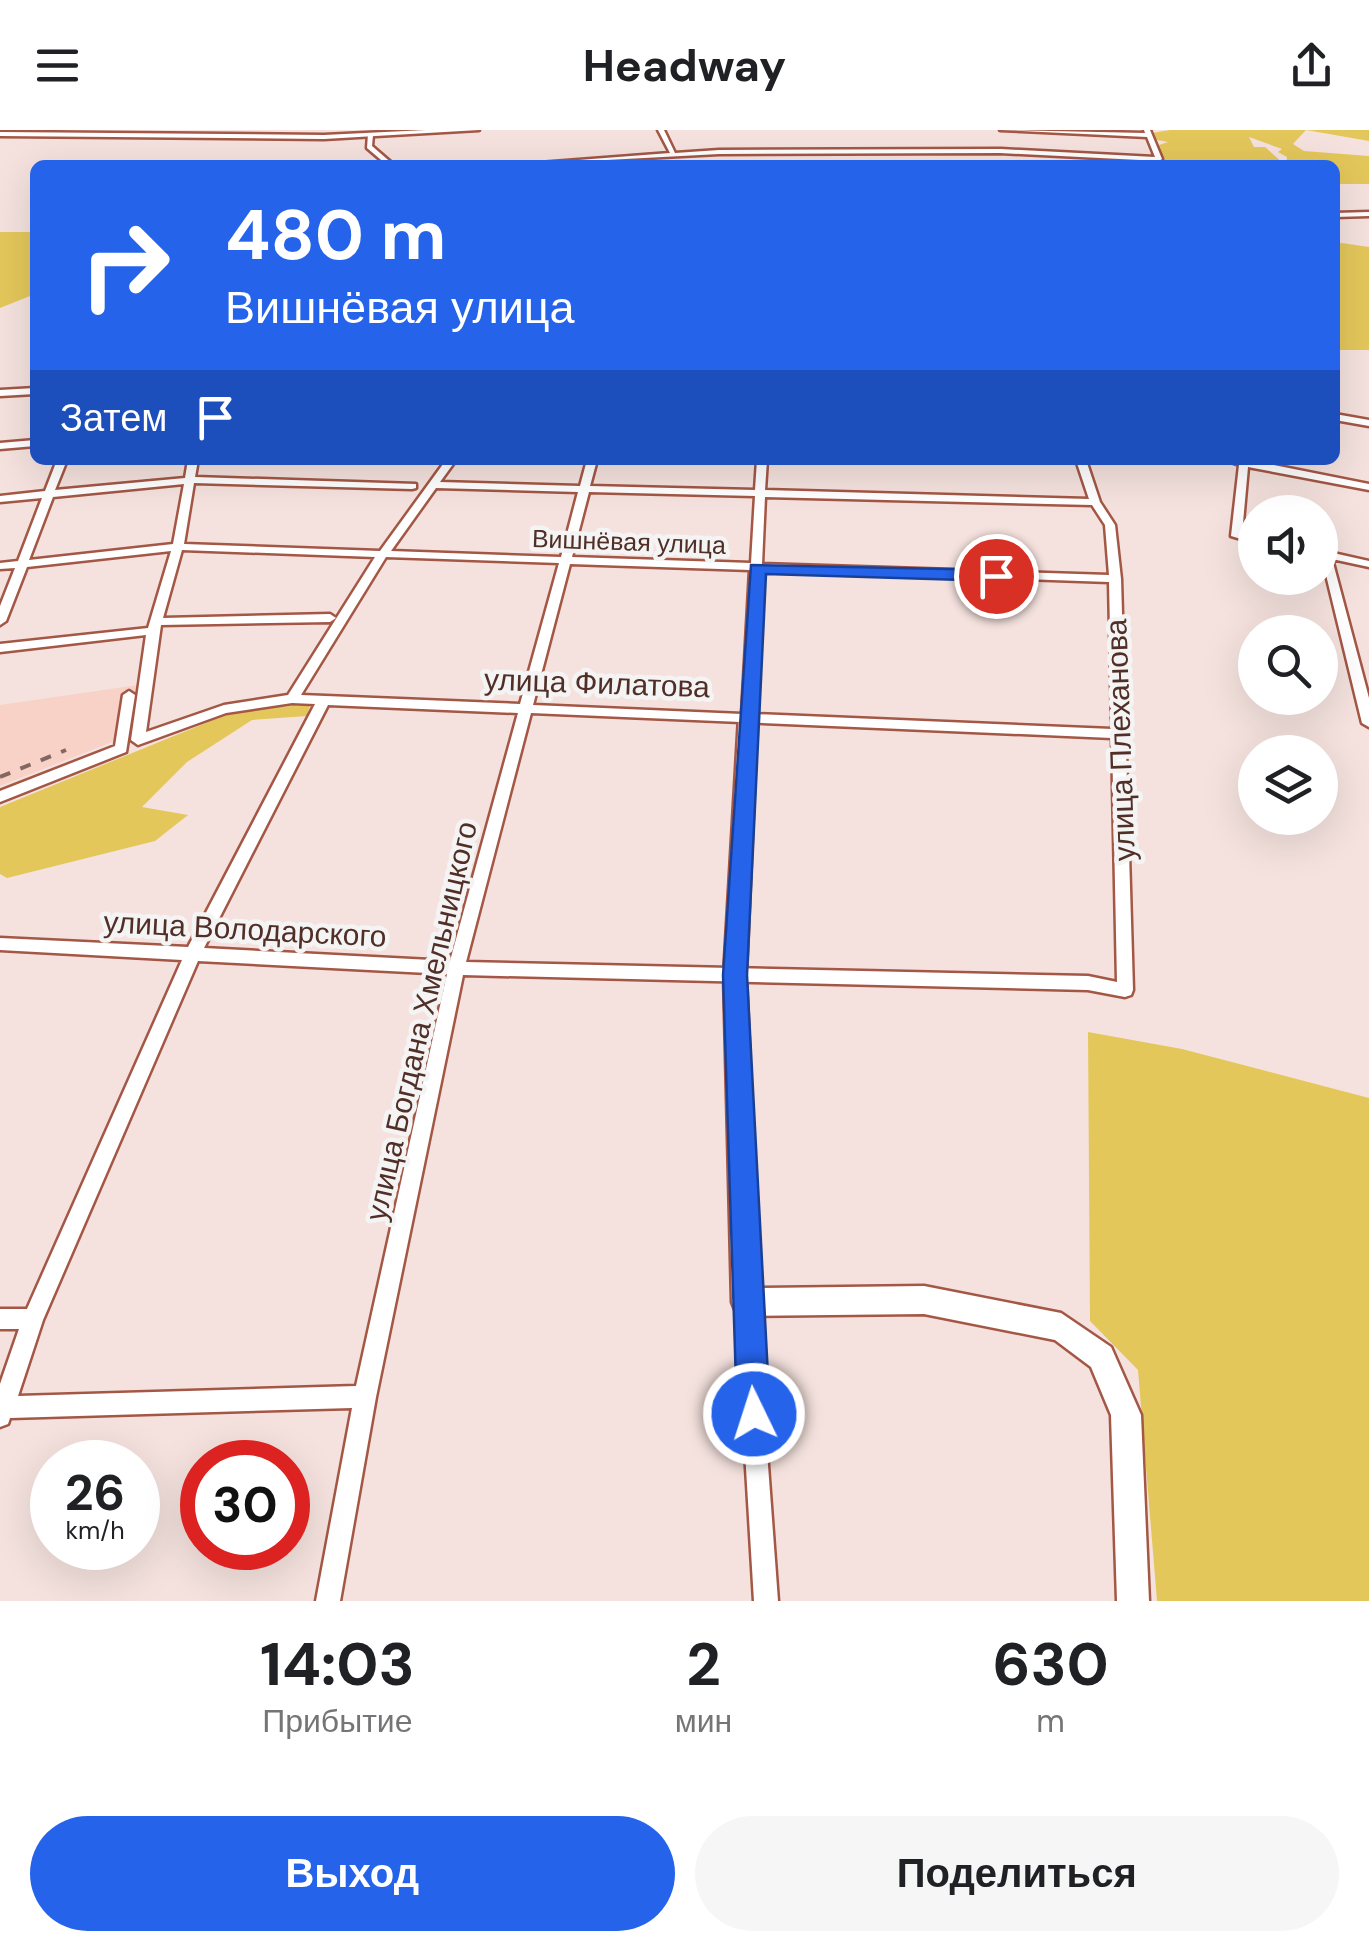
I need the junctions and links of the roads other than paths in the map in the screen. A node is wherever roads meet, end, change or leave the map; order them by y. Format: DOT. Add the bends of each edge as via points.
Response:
graph roads {
  1 [pos="475,130"];
  2 [pos="661,130"];
  3 [pos="1000,130"];
  4 [pos="1149,132"];
  5 [pos="0,135"];
  6 [pos="370,136"];
  7 [pos="1001,152"];
  8 [pos="673,154"];
  9 [pos="384,160"];
  10 [pos="587,160"];
  11 [pos="1005,160"];
  12 [pos="1340,214"];
  13 [pos="1369,214"];
  14 [pos="30,391"];
  15 [pos="0,393"];
  16 [pos="1340,418"];
  17 [pos="1369,423"];
  18 [pos="30,443"];
  19 [pos="0,446"];
  20 [pos="60,465"];
  21 [pos="194,465"];
  22 [pos="447,465"];
  23 [pos="591,465"];
  24 [pos="762,465"];
  25 [pos="1083,465"];
  26 [pos="1244,465"];
  27 [pos="1263,465"];
  28 [pos="192,480"];
  29 [pos="412,486"];
  30 [pos="434,486"];
  31 [pos="1369,487"];
  32 [pos="584,490"];
  33 [pos="50,494"];
  34 [pos="760,494"];
  35 [pos="1240,495"];
  36 [pos="0,498"];
  37 [pos="1095,502"];
  38 [pos="178,547"];
  39 [pos="382,555"];
  40 [pos="1338,557"];
  41 [pos="563,563"];
  42 [pos="23,564"];
  43 [pos="1369,564"];
  44 [pos="0,566"];
  45 [pos="757,569"];
  46 [pos="1115,579"];
  47 [pos="1334,595"];
  48 [pos="330,618"];
  49 [pos="0,620"];
  50 [pos="154,627"];
  51 [pos="0,648"];
  52 [pos="128,695"];
  53 [pos="292,698"];
  54 [pos="324,700"];
  55 [pos="527,708"];
  56 [pos="748,717"];
  57 [pos="1369,722"];
  58 [pos="1120,734"];
  59 [pos="0,796"];
  60 [pos="0,944"];
  61 [pos="194,952"];
  62 [pos="456,968"];
  63 [pos="735,975"];
  64 [pos="1088,983"];
  65 [pos="746,1302"];
  66 [pos="0,1319"];
  67 [pos="33,1319"];
  68 [pos="365,1398"];
  69 [pos="2,1412"];
  70 [pos="328,1601"];
  71 [pos="766,1601"];
  72 [pos="1133,1601"];
  1 -- 6 [label="main road"];
  2 -- 8 [label="street"];
  3 -- 4 [label="street"];
  3 -- 7 [label="street"];
  4 -- 7 [label="street" via="1159,158"];
  5 -- 6 [label="main road"];
  6 -- 9 [label="street" via="369,148"];
  7 -- 8 [label="street"];
  7 -- 11 [label="street"];
  8 -- 10 [label="street"];
  12 -- 13 [label="street"];
  14 -- 15 [label="street"];
  16 -- 17 [label="street"];
  18 -- 19 [label="street"];
  20 -- 33 [label="street"];
  21 -- 28 [label="street"];
  22 -- 30 [label="street"];
  23 -- 32 [label="street, улица Богдана Хмельницкого"];
  24 -- 34 [label="street"];
  25 -- 37 [label="street, улица Плеханова"];
  26 -- 35 [label="street"];
  27 -- 31 [label="street"];
  28 -- 29 [label="street"];
  28 -- 33 [label="street"];
  28 -- 38 [label="street"];
  30 -- 32 [label="street"];
  30 -- 39 [label="street"];
  32 -- 34 [label="street"];
  32 -- 41 [label="street, улица Богдана Хмельницкого"];
  33 -- 36 [label="street"];
  33 -- 42 [label="street"];
  34 -- 37 [label="street"];
  34 -- 45 [label="street"];
  37 -- 46 [label="street, улица Плеханова" via="1110,525"];
  38 -- 39 [label="street, Вишнёвая улица"];
  38 -- 42 [label="street, Вишнёвая улица"];
  38 -- 50 [label="street"];
  39 -- 41 [label="street, Вишнёвая улица"];
  39 -- 53 [label="street"];
  40 -- 43 [label="street"];
  41 -- 45 [label="street, Вишнёвая улица"];
  41 -- 55 [label="street, улица Богдана Хмельницкого"];
  42 -- 44 [label="street, Вишнёвая улица"];
  42 -- 49 [label="street"];
  45 -- 46 [label="street, Вишнёвая улица"];
  45 -- 56 [label="street"];
  46 -- 58 [label="street, улица Плеханова"];
  47 -- 57 [label="street"];
  48 -- 50 [label="street"];
  50 -- 51 [label="street"];
  50 -- 53 [label="street, улица Филатова" via="138,740 224,709"];
  52 -- 59 [label="street" via="120,748"];
  53 -- 54 [label="street, улица Филатова"];
  54 -- 55 [label="street, улица Филатова"];
  54 -- 61 [label="street"];
  55 -- 56 [label="street, улица Филатова"];
  55 -- 62 [label="street, улица Богдана Хмельницкого"];
  56 -- 58 [label="street, улица Филатова"];
  56 -- 63 [label="main road"];
  58 -- 64 [label="street, улица Плеханова" via="1125,990"];
  60 -- 61 [label="street, улица Володарского"];
  61 -- 62 [label="street, улица Володарского"];
  61 -- 67 [label="street"];
  62 -- 63 [label="street, улица Володарского"];
  62 -- 68 [label="street, улица Богдана Хмельницкого"];
  63 -- 64 [label="street, улица Володарского"];
  63 -- 65 [label="main road"];
  65 -- 71 [label="street"];
  65 -- 72 [label="main road" via="924,1300 1062,1327 1101,1358 1126,1415"];
  66 -- 67 [label="street"];
  67 -- 69 [label="street"];
  68 -- 69 [label="street"];
  68 -- 70 [label="street, улица Богдана Хмельницкого"];
}
